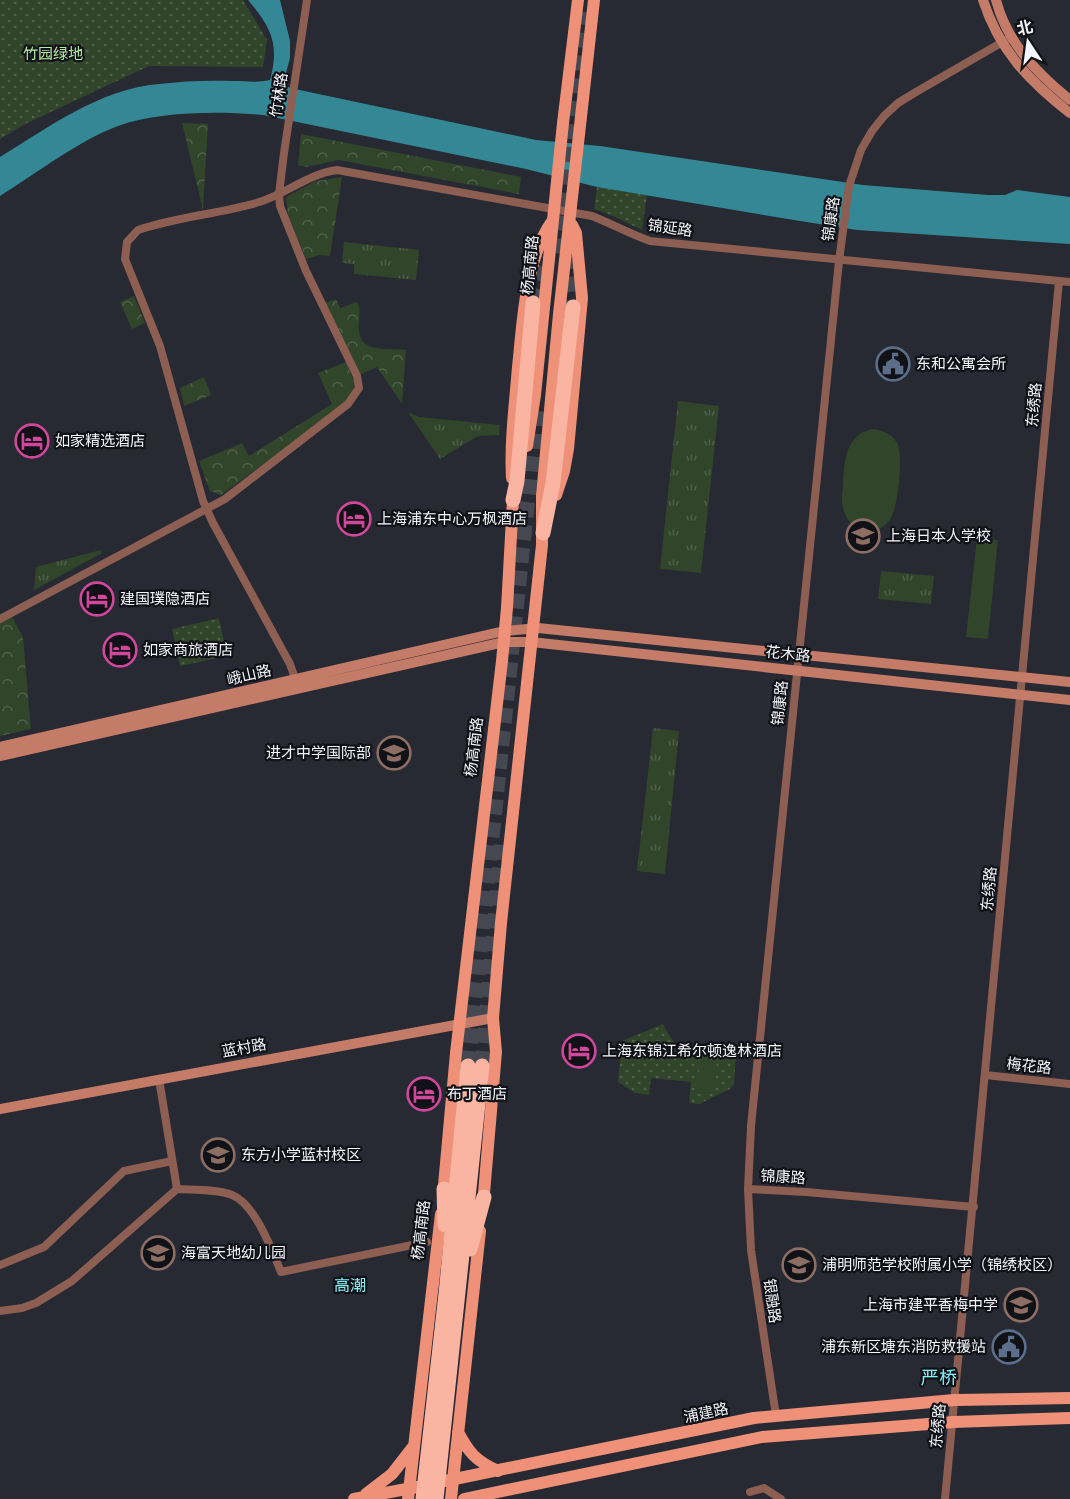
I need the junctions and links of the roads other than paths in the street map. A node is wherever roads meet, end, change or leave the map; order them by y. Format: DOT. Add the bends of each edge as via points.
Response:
graph roads {
  1 [pos="307,0"];
  2 [pos="578,0"];
  3 [pos="594,0"];
  4 [pos="983,0"];
  5 [pos="996,0"];
  6 [pos="1006,40"];
  7 [pos="1070,100"];
  8 [pos="1070,113"];
  9 [pos="279,194"];
  10 [pos="553,219"];
  11 [pos="570,222"];
  12 [pos="839,261"];
  13 [pos="1059,281"];
  14 [pos="1070,282"];
  15 [pos="533,303"];
  16 [pos="573,307"];
  17 [pos="513,500"];
  18 [pos="207,510"];
  19 [pos="543,533"];
  20 [pos="0,619"];
  21 [pos="533,628"];
  22 [pos="504,637"];
  23 [pos="531,642"];
  24 [pos="798,654"];
  25 [pos="797,670"];
  26 [pos="1022,676"];
  27 [pos="1070,682"];
  28 [pos="297,683"];
  29 [pos="1021,694"];
  30 [pos="1070,700"];
  31 [pos="0,747"];
  32 [pos="0,756"];
  33 [pos="493,1018"];
  34 [pos="461,1024"];
  35 [pos="475,1066"];
  36 [pos="985,1075"];
  37 [pos="159,1079"];
  38 [pos="1070,1084"];
  39 [pos="0,1109"];
  40 [pos="172,1161"];
  41 [pos="177,1189"];
  42 [pos="444,1189"];
  43 [pos="748,1189"];
  44 [pos="484,1197"];
  45 [pos="974,1207"];
  46 [pos="427,1242"];
  47 [pos="0,1265"];
  48 [pos="452,1295"];
  49 [pos="0,1311"];
  50 [pos="1070,1398"];
  51 [pos="954,1400"];
  52 [pos="776,1416"];
  53 [pos="1070,1418"];
  54 [pos="954,1422"];
  55 [pos="458,1432"];
  56 [pos="414,1447"];
  57 [pos="498,1471"];
  58 [pos="452,1480"];
  59 [pos="750,1492"];
  60 [pos="408,1494"];
  61 [pos="495,1495"];
  62 [pos="358,1498"];
  63 [pos="423,1499"];
  64 [pos="436,1499"];
  65 [pos="451,1499"];
  66 [pos="464,1499"];
  67 [pos="781,1499"];
  68 [pos="945,1499"];
  1 -- 9 [label="street, 竹林路"];
  2 -- 10 [label="main road, 杨高南路"];
  3 -- 11 [label="main road"];
  4 -- 6 [label="street"];
  5 -- 6 [label="street"];
  6 -- 7 [label="street"];
  6 -- 8 [label="street" via="1028,76"];
  6 -- 12 [label="street, 锦康路" via="898,103 872,131 849,186"];
  9 -- 12 [label="street, 锦延路" via="313,175 351,171 592,216 650,241"];
  9 -- 18 [label="street, 竹林路" via="282,216 357,376 359,388 338,414"];
  9 -- 18 [label="street, 锦延路" via="258,203 138,230 125,250 127,268 168,368"];
  10 -- 17 [label="main road, 杨高南路" via="535,395 524,465"];
  10 -- 17 [label="main road" via="544,232 526,293 511,441"];
  11 -- 19 [label="main road" via="542,495"];
  11 -- 19 [label="main road" via="576,233 582,298 566,460"];
  12 -- 13 [label="street, 锦延路"];
  12 -- 24 [label="street, 锦康路"];
  13 -- 14 [label="street, 锦延路"];
  13 -- 26 [label="street, 东绣路"];
  15 -- 17 [label="highway"];
  16 -- 19 [label="highway" via="553,483"];
  17 -- 22 [label="main road, 杨高南路"];
  18 -- 20 [label="street"];
  18 -- 28 [label="street"];
  19 -- 21 [label="main road"];
  21 -- 22 [label="street, 花木路"];
  21 -- 23 [label="main road"];
  21 -- 24 [label="street, 花木路"];
  22 -- 23 [label="street, 花木路"];
  22 -- 28 [label="street, 峨山路"];
  22 -- 34 [label="main road, 杨高南路"];
  23 -- 25 [label="street, 花木路"];
  23 -- 33 [label="main road"];
  24 -- 25 [label="street, 锦康路"];
  24 -- 26 [label="street, 花木路"];
  25 -- 29 [label="street, 花木路"];
  25 -- 43 [label="street, 锦康路"];
  26 -- 27 [label="street, 花木路"];
  26 -- 29 [label="street, 东绣路"];
  28 -- 31 [label="street, 峨山路"];
  28 -- 32 [label="street, 峨山路"];
  29 -- 30 [label="street, 花木路"];
  29 -- 36 [label="street, 东绣路"];
  33 -- 34 [label="street, 蓝村路"];
  33 -- 44 [label="main road" via="496,1052"];
  34 -- 37 [label="street, 蓝村路"];
  34 -- 42 [label="main road, 杨高南路"];
  35 -- 48 [label="highway, 杨高南路"];
  36 -- 38 [label="street, 梅花路"];
  36 -- 45 [label="street, 东绣路"];
  37 -- 39 [label="street, 蓝村路"];
  37 -- 40 [label="street"];
  40 -- 41 [label="street"];
  40 -- 47 [label="street" via="124,1171 44,1247"];
  41 -- 46 [label="street" via="229,1193 245,1203 281,1272"];
  41 -- 49 [label="street" via="72,1281 36,1303"];
  42 -- 48 [label="highway"];
  42 -- 56 [label="main road, 杨高南路"];
  43 -- 45 [label="street, 锦康路"];
  43 -- 52 [label="street, 银融路" via="752,1250"];
  44 -- 48 [label="highway"];
  44 -- 55 [label="main road"];
  45 -- 51 [label="street, 东绣路"];
  48 -- 63 [label="highway, 杨高南路"];
  48 -- 64 [label="highway, 杨高南路"];
  50 -- 51 [label="main road, 浦建路"];
  51 -- 52 [label="main road, 浦建路"];
  51 -- 54 [label="street, 东绣路"];
  52 -- 57 [label="main road, 浦建路"];
  53 -- 54 [label="main road"];
  54 -- 61 [label="main road" via="762,1437"];
  54 -- 68 [label="street, 东绣路"];
  55 -- 57 [label="main road" via="470,1453"];
  55 -- 58 [label="main road"];
  56 -- 60 [label="main road, 杨高南路"];
  56 -- 62 [label="main road" via="392,1474"];
  57 -- 58 [label="main road, 浦建路"];
  58 -- 60 [label="main road, 浦建路"];
  58 -- 65 [label="main road"];
  59 -- 67 [label="street" via="764,1488"];
  60 -- 62 [label="main road, 浦建路"];
  61 -- 66 [label="main road"];
}
